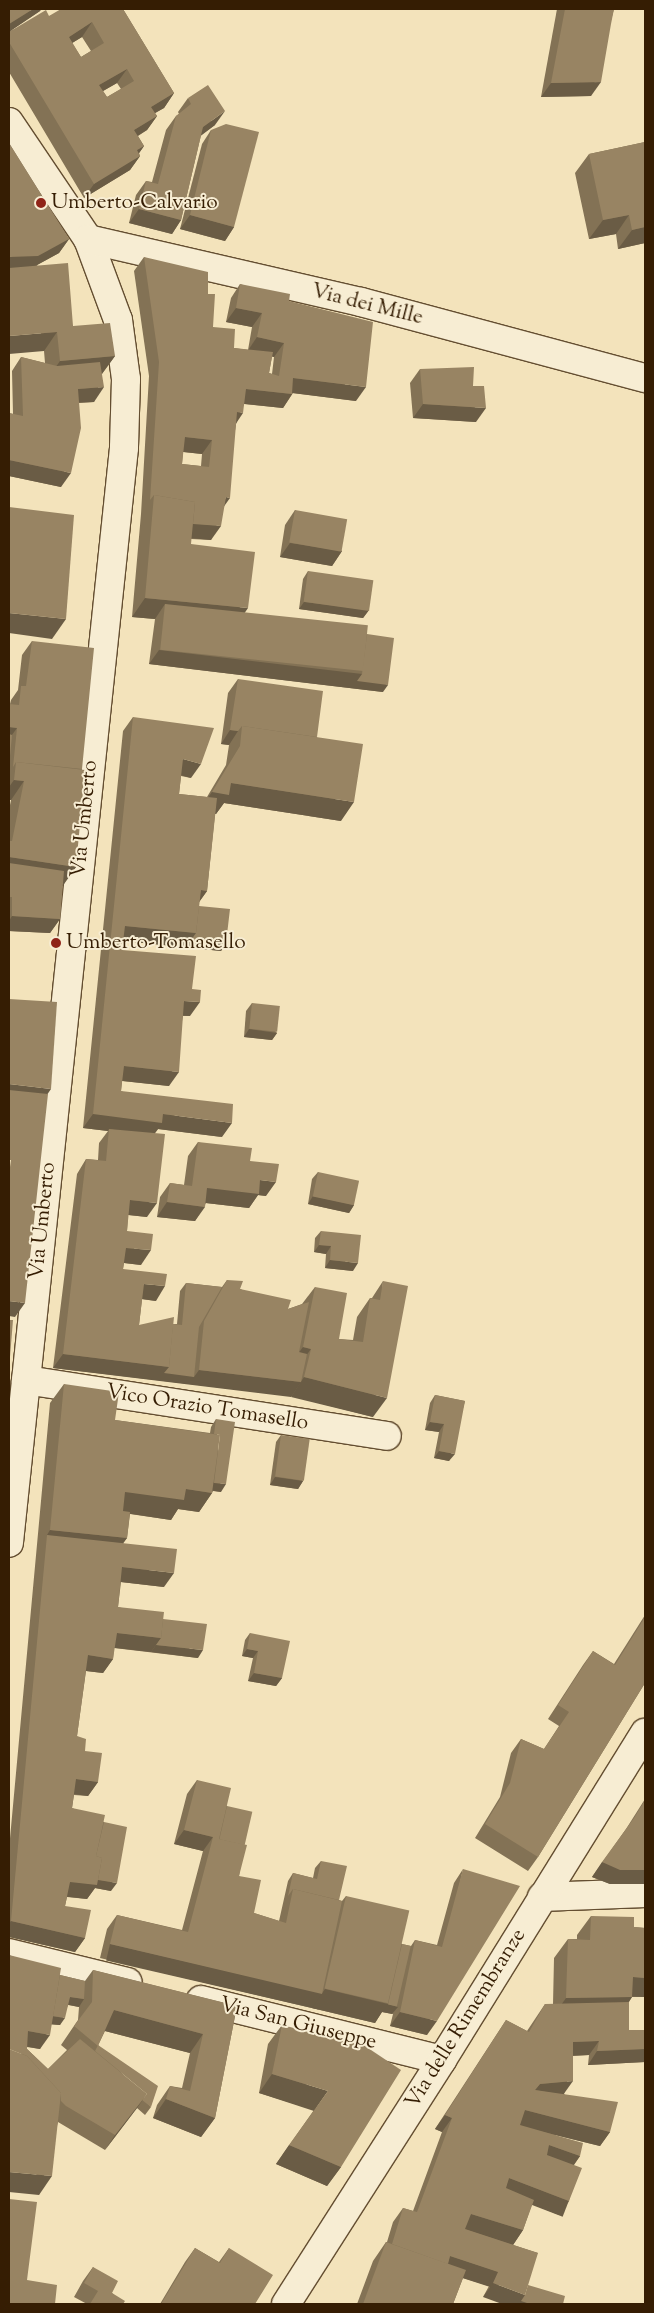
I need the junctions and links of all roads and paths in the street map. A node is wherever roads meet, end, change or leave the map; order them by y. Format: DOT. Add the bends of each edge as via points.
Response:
graph roads {
  1 [pos="9,122"];
  2 [pos="88,239"];
  3 [pos="645,378"];
  4 [pos="26,1380"];
  5 [pos="387,1436"];
  6 [pos="9,1543"];
  7 [pos="645,1733"];
  8 [pos="645,1893"];
  9 [pos="542,1896"];
  10 [pos="9,1953"];
  11 [pos="442,2060"];
  12 [pos="286,2304"];
  1 -- 2 [label="main road, Via Umberto"];
  2 -- 3 [label="main road, Via dei Mille" via="360,302"];
  2 -- 4 [label="main road, Via Umberto" via="118,320 126,379 124,448"];
  4 -- 5 [label="main road, Vico Orazio Tomasello"];
  4 -- 6 [label="main road, Via Umberto"];
  7 -- 9 [label="main road, Via delle Rimembranze"];
  8 -- 9 [label="main road"];
  9 -- 11 [label="main road, Via delle Rimembranze"];
  10 -- 11 [label="main road, Via San Giuseppe"];
  11 -- 12 [label="main road, Via delle Rimembranze"];
}
